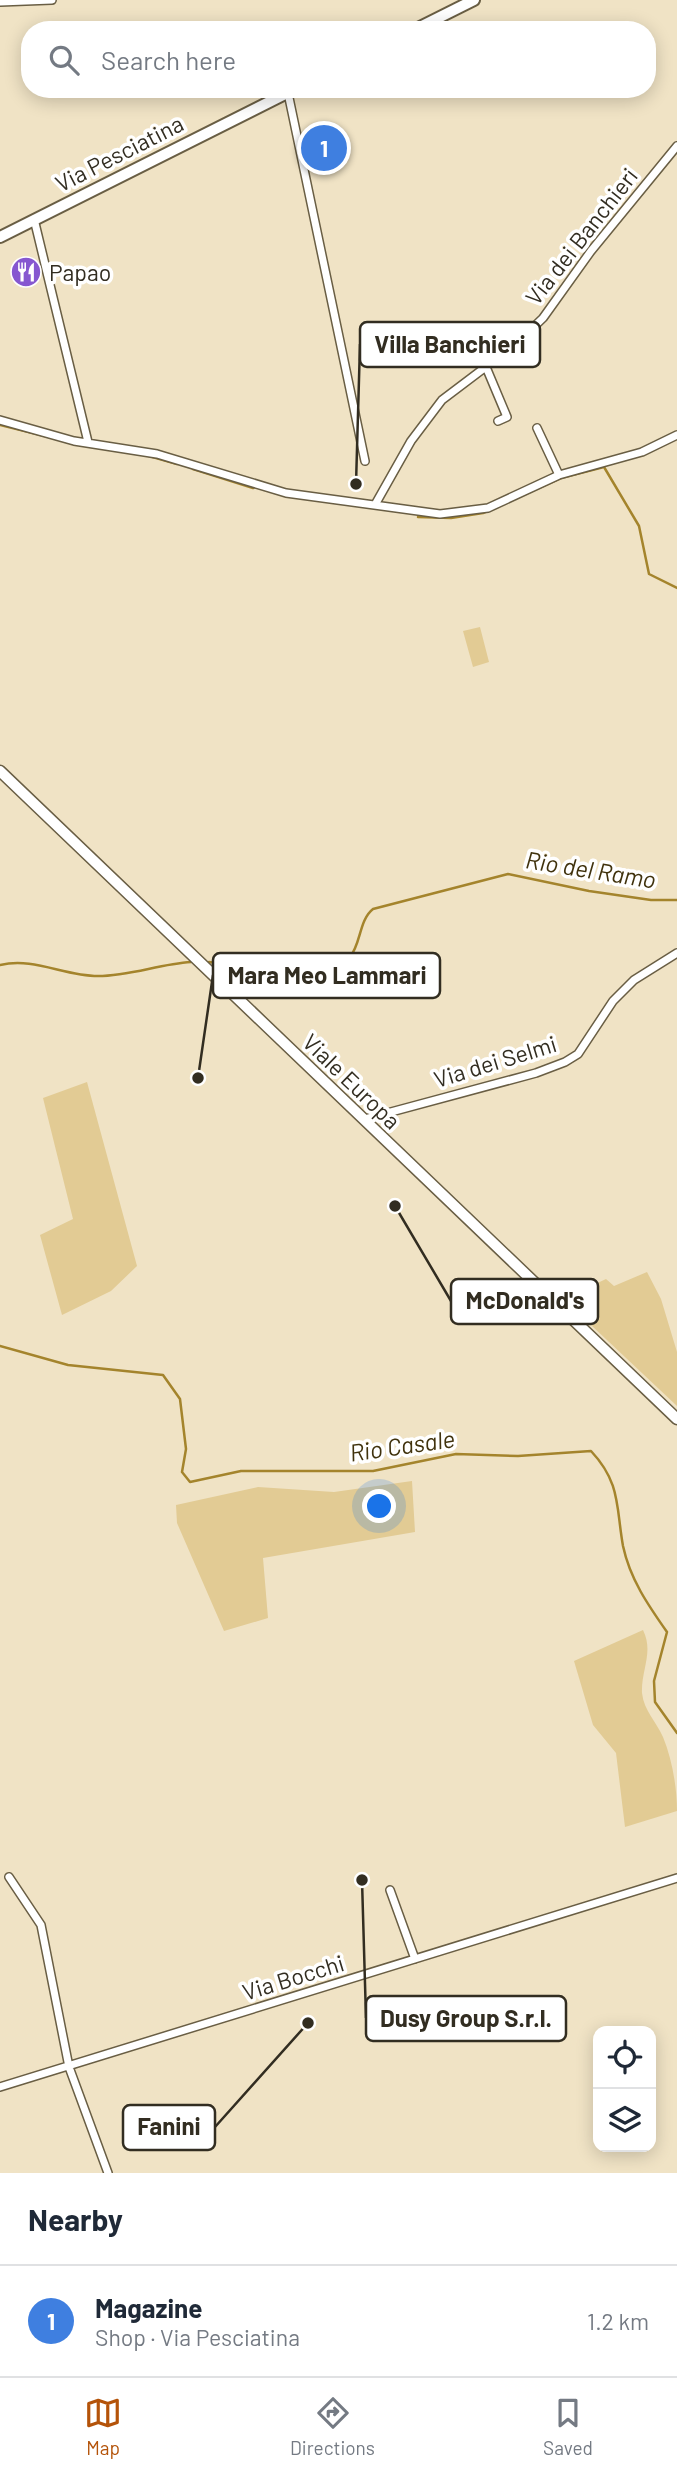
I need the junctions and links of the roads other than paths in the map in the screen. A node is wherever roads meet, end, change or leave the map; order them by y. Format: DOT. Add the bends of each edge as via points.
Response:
graph roads {
  1 [pos="52,0"];
  2 [pos="474,0"];
  3 [pos="0,2"];
  4 [pos="432,21"];
  5 [pos="277,98"];
  6 [pos="292,98"];
  7 [pos="677,146"];
  8 [pos="34,219"];
  9 [pos="0,237"];
  10 [pos="486,367"];
  11 [pos="0,420"];
  12 [pos="498,421"];
  13 [pos="537,428"];
  14 [pos="677,435"];
  15 [pos="88,442"];
  16 [pos="365,461"];
  17 [pos="559,475"];
  18 [pos="376,503"];
  19 [pos="0,771"];
  20 [pos="677,953"];
  21 [pos="365,1119"];
  22 [pos="677,1419"];
  23 [pos="9,1877"];
  24 [pos="677,1878"];
  25 [pos="390,1890"];
  26 [pos="415,1959"];
  27 [pos="68,2067"];
  28 [pos="0,2087"];
  29 [pos="108,2173"];
  1 -- 3 [label="street"];
  2 -- 4 [label="main road"];
  5 -- 8 [label="main road, Via Pesciatina"];
  6 -- 16 [label="street"];
  7 -- 10 [label="street, Via dei Banchieri" via="543,317"];
  8 -- 9 [label="main road, Via Pesciatina"];
  8 -- 15 [label="street"];
  10 -- 12 [label="street" via="507,416"];
  10 -- 18 [label="street, Via dei Banchieri" via="442,400 411,440"];
  11 -- 15 [label="street"];
  13 -- 17 [label="street"];
  14 -- 17 [label="street" via="642,452"];
  15 -- 18 [label="street" via="157,454 286,494"];
  17 -- 18 [label="street" via="504,503 471,512 439,514"];
  19 -- 21 [label="main road, Viale Europa"];
  20 -- 21 [label="street, Via dei Selmi" via="634,980 578,1054 565,1062"];
  21 -- 22 [label="main road, Viale Europa"];
  23 -- 27 [label="street" via="41,1925"];
  24 -- 26 [label="street, Via Bocchi"];
  25 -- 26 [label="street"];
  26 -- 27 [label="street, Via Bocchi"];
  27 -- 28 [label="street, Via Bocchi"];
  27 -- 29 [label="street"];
}
